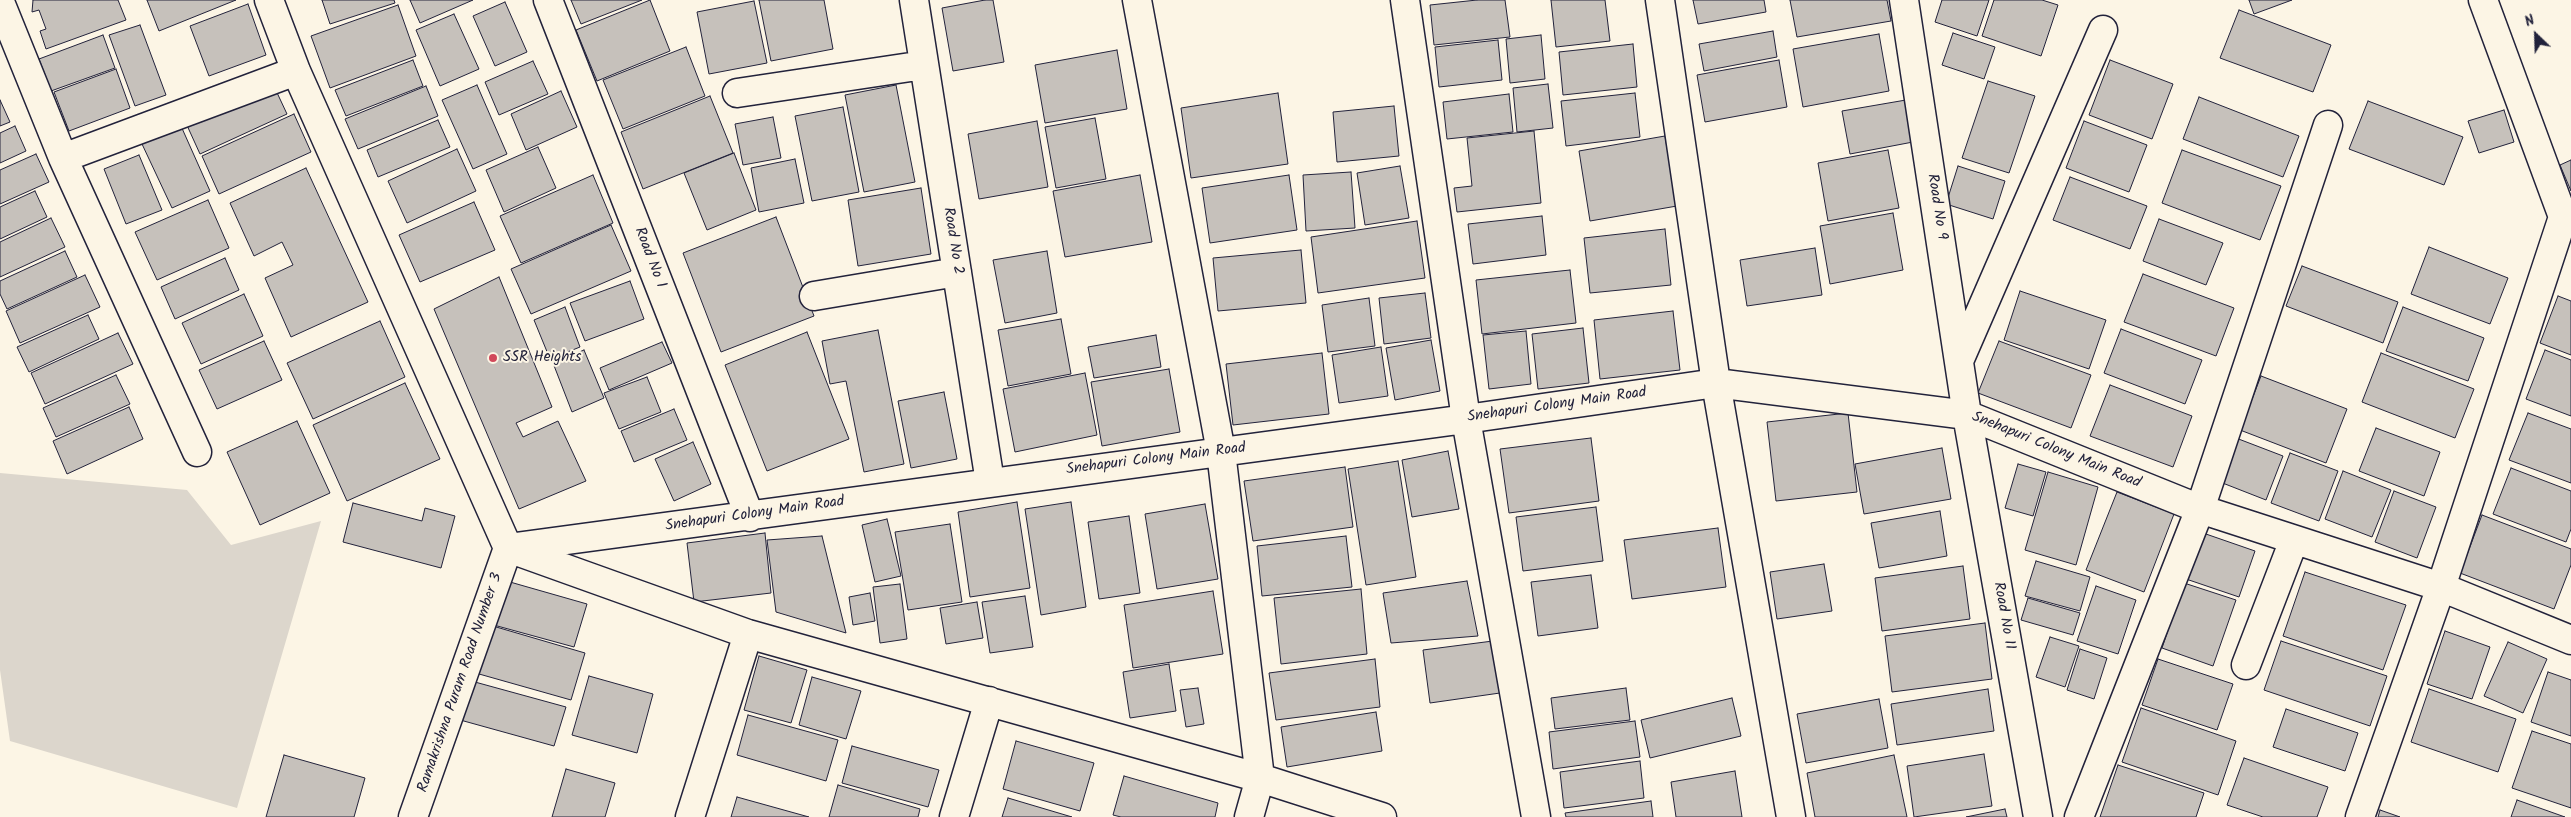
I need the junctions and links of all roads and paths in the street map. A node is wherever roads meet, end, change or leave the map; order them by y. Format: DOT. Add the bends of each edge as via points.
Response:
graph roads {
  1 [pos="269,0"];
  2 [pos="548,0"];
  3 [pos="914,0"];
  4 [pos="1137,0"];
  5 [pos="1404,0"];
  6 [pos="1660,0"];
  7 [pos="1904,0"];
  8 [pos="2483,0"];
  9 [pos="0,2"];
  10 [pos="2103,30"];
  11 [pos="924,65"];
  12 [pos="296,71"];
  13 [pos="736,93"];
  14 [pos="2328,125"];
  15 [pos="63,158"];
  16 [pos="957,272"];
  17 [pos="814,296"];
  18 [pos="1959,361"];
  19 [pos="1716,383"];
  20 [pos="1967,415"];
  21 [pos="1466,419"];
  22 [pos="197,452"];
  23 [pos="1221,452"];
  24 [pos="990,482"];
  25 [pos="2200,509"];
  26 [pos="750,517"];
  27 [pos="2294,540"];
  28 [pos="508,548"];
  29 [pos="2441,587"];
  30 [pos="748,634"];
  31 [pos="2571,640"];
  32 [pos="2246,665"];
  33 [pos="989,701"];
  34 [pos="1260,778"];
  35 [pos="414,817"];
  36 [pos="690,817"];
  37 [pos="954,817"];
  38 [pos="1249,817"];
  39 [pos="1382,817"];
  40 [pos="1536,817"];
  41 [pos="1791,817"];
  42 [pos="2038,817"];
  43 [pos="2079,817"];
  44 [pos="2360,817"];
  1 -- 12 [label="street"];
  2 -- 26 [label="street, Road No 1"];
  3 -- 11 [label="street, Road No 2"];
  4 -- 23 [label="street"];
  5 -- 21 [label="street"];
  6 -- 19 [label="street"];
  7 -- 18 [label="street, Road No 9"];
  8 -- 29 [label="street" via="2563,217"];
  9 -- 15 [label="street"];
  10 -- 18 [label="street"];
  11 -- 13 [label="street"];
  11 -- 16 [label="street, Road No 2"];
  12 -- 15 [label="street"];
  12 -- 28 [label="street"];
  14 -- 25 [label="street"];
  15 -- 22 [label="street"];
  16 -- 17 [label="street"];
  16 -- 24 [label="street, Road No 2"];
  18 -- 20 [label="street, Road No 9"];
  19 -- 20 [label="street, Snehapuri Colony Main Road"];
  19 -- 21 [label="street, Snehapuri Colony Main Road"];
  19 -- 41 [label="street"];
  20 -- 25 [label="street, Snehapuri Colony Main Road"];
  20 -- 42 [label="street, Road No 11"];
  21 -- 23 [label="street, Snehapuri Colony Main Road"];
  21 -- 40 [label="street"];
  23 -- 24 [label="street, Snehapuri Colony Main Road"];
  23 -- 34 [label="street"];
  24 -- 26 [label="street, Snehapuri Colony Main Road"];
  25 -- 27 [label="street, Snehapuri Colony Main Road"];
  25 -- 43 [label="street"];
  26 -- 28 [label="street, Snehapuri Colony Main Road"];
  27 -- 29 [label="street, Snehapuri Colony Main Road"];
  27 -- 32 [label="street"];
  28 -- 30 [label="street"];
  28 -- 35 [label="street, Ramakrishna Puram Road Number 3"];
  29 -- 31 [label="street, Snehapuri Colony Main Road"];
  29 -- 44 [label="street"];
  30 -- 33 [label="street"];
  30 -- 36 [label="street"];
  33 -- 34 [label="street"];
  33 -- 37 [label="street"];
  34 -- 38 [label="street"];
  34 -- 39 [label="street"];
}
